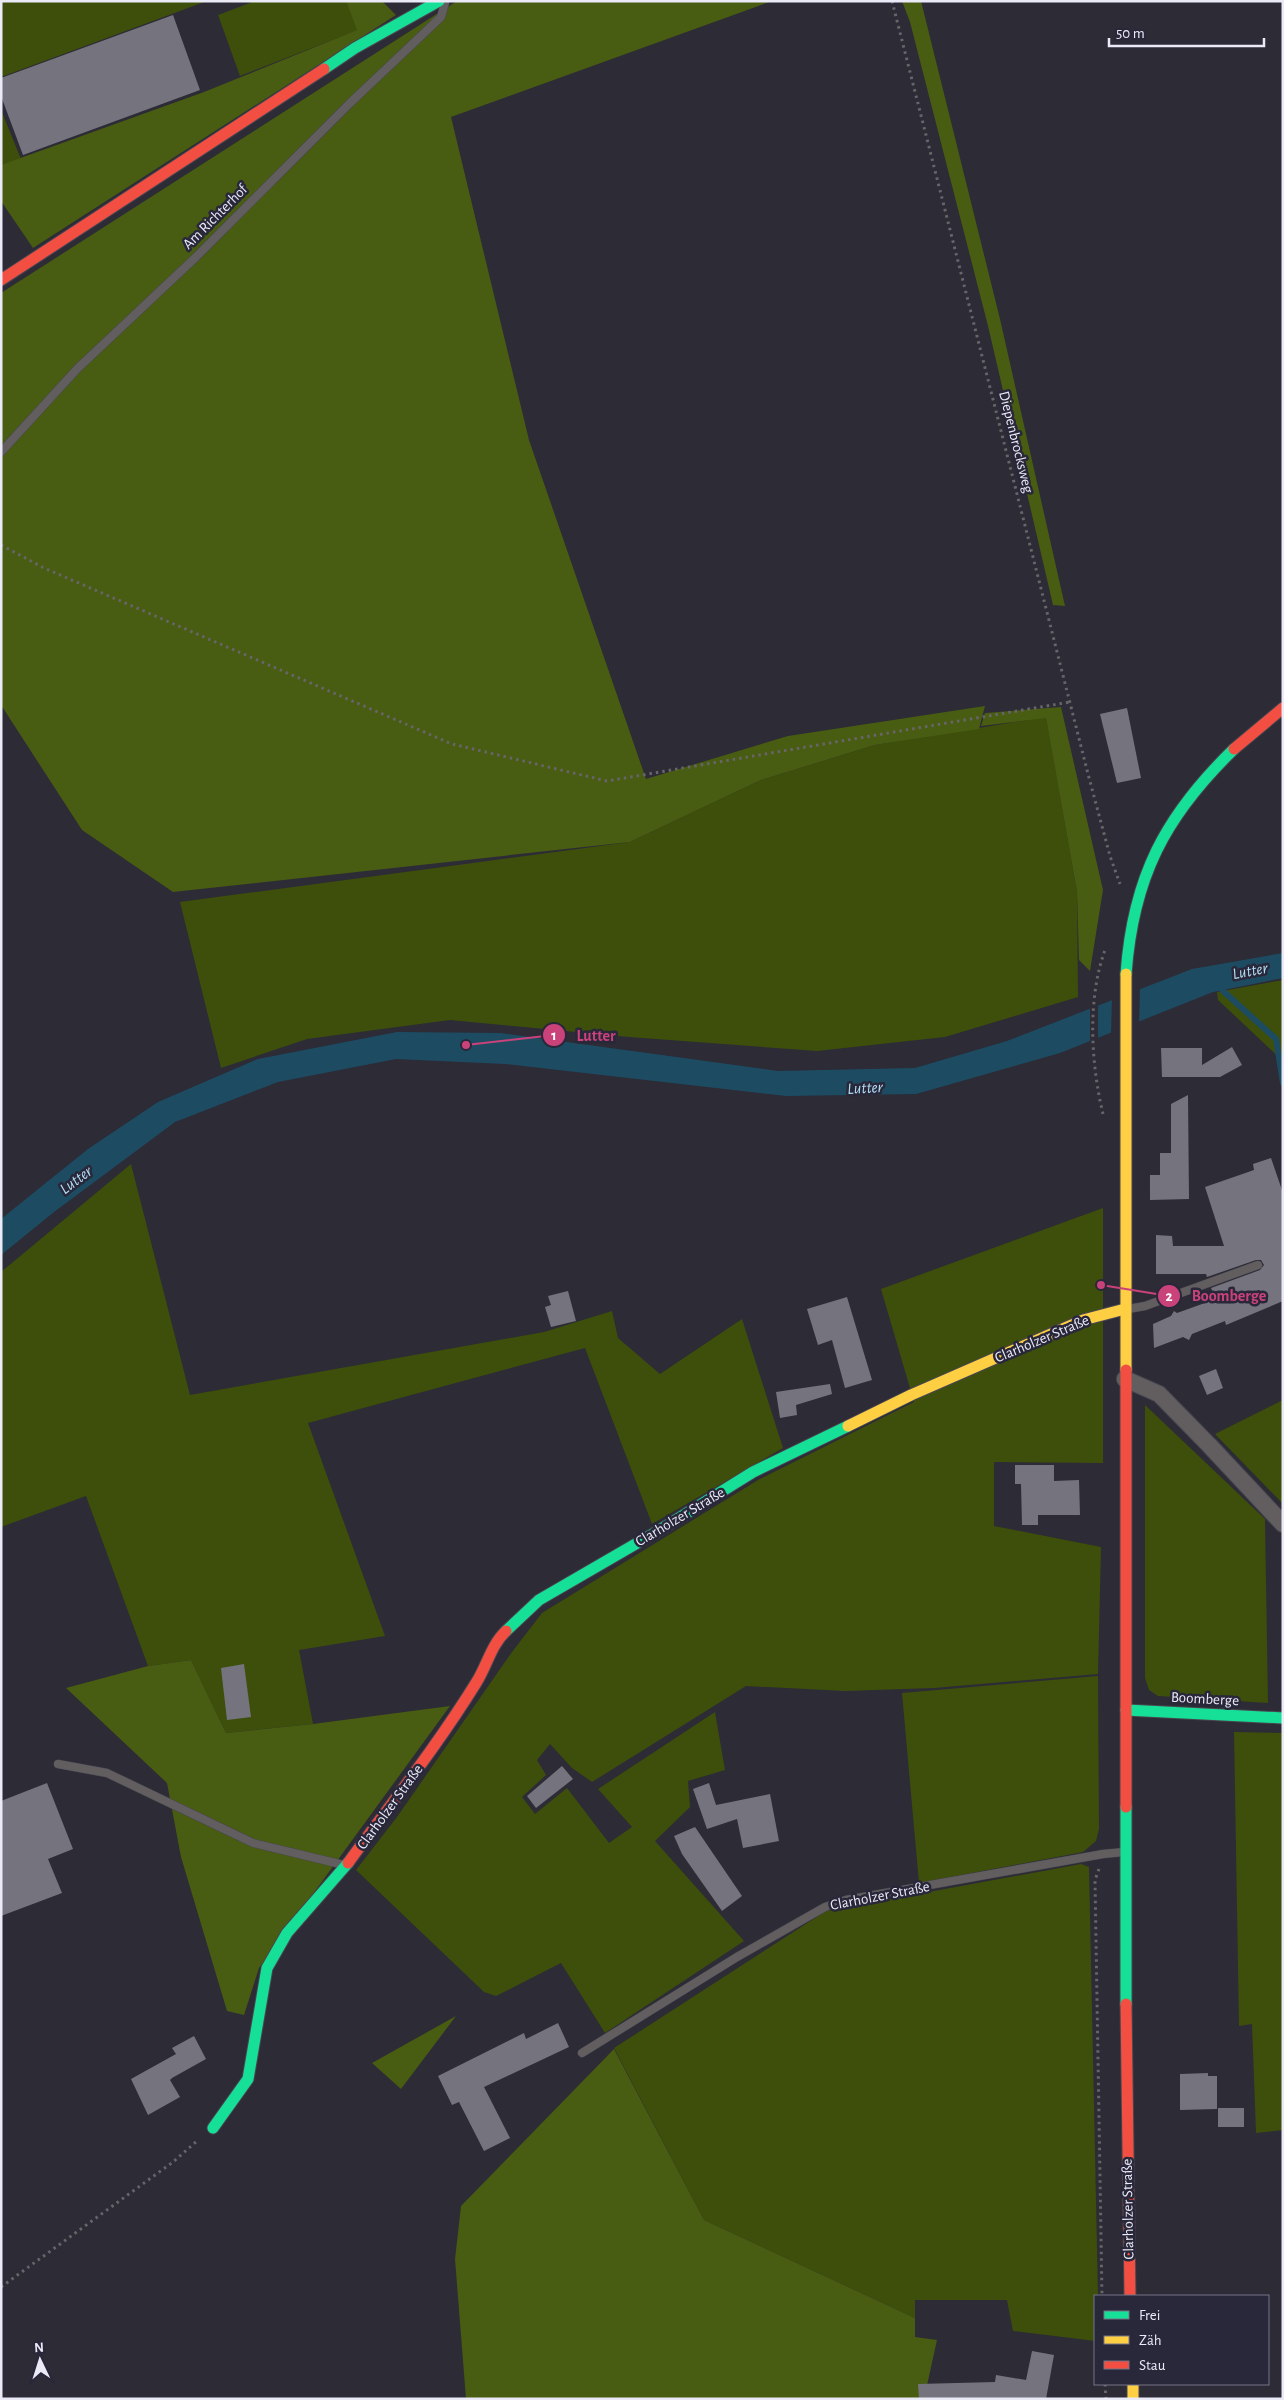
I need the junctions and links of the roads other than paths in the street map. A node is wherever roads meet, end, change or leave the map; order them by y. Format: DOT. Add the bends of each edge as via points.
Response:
graph roads {
  1 [pos="439,1"];
  2 [pos="446,1"];
  3 [pos="1,280"];
  4 [pos="1,452"];
  5 [pos="1283,708"];
  6 [pos="1258,1265"];
  7 [pos="1125,1309"];
  8 [pos="1125,1379"];
  9 [pos="1283,1524"];
  10 [pos="1126,1710"];
  11 [pos="1283,1718"];
  12 [pos="58,1764"];
  13 [pos="1126,1852"];
  14 [pos="346,1866"];
  15 [pos="582,2053"];
  16 [pos="213,2128"];
  17 [pos="1130,2295"];
  18 [pos="1133,2385"];
  19 [pos="1133,2399"];
  1 -- 3 [label="street" via="355,48"];
  2 -- 4 [label="lane, Am Richterhof" via="441,17 77,369"];
  5 -- 7 [label="street, Clarholzer Straße" via="1246,736 1204,777 1172,819 1154,852 1138,894 1129,936 1126,979"];
  6 -- 7 [label="lane" via="1145,1306"];
  7 -- 8 [label="street, Clarholzer Straße"];
  7 -- 14 [label="street, Clarholzer Straße" via="1083,1320 920,1391 762,1468 539,1600 498,1638 477,1682"];
  8 -- 9 [label="street" via="1159,1394"];
  8 -- 10 [label="street, Clarholzer Straße"];
  10 -- 11 [label="street, Boomberge"];
  10 -- 13 [label="street, Clarholzer Straße"];
  12 -- 14 [label="lane" via="108,1773 253,1843"];
  13 -- 15 [label="lane, Clarholzer Straße" via="846,1900 825,1907"];
  13 -- 17 [label="street, Clarholzer Straße"];
  14 -- 16 [label="street, Clarholzer Straße" via="287,1932 267,1968 248,2079"];
  18 -- 19 [label="street"];
}
